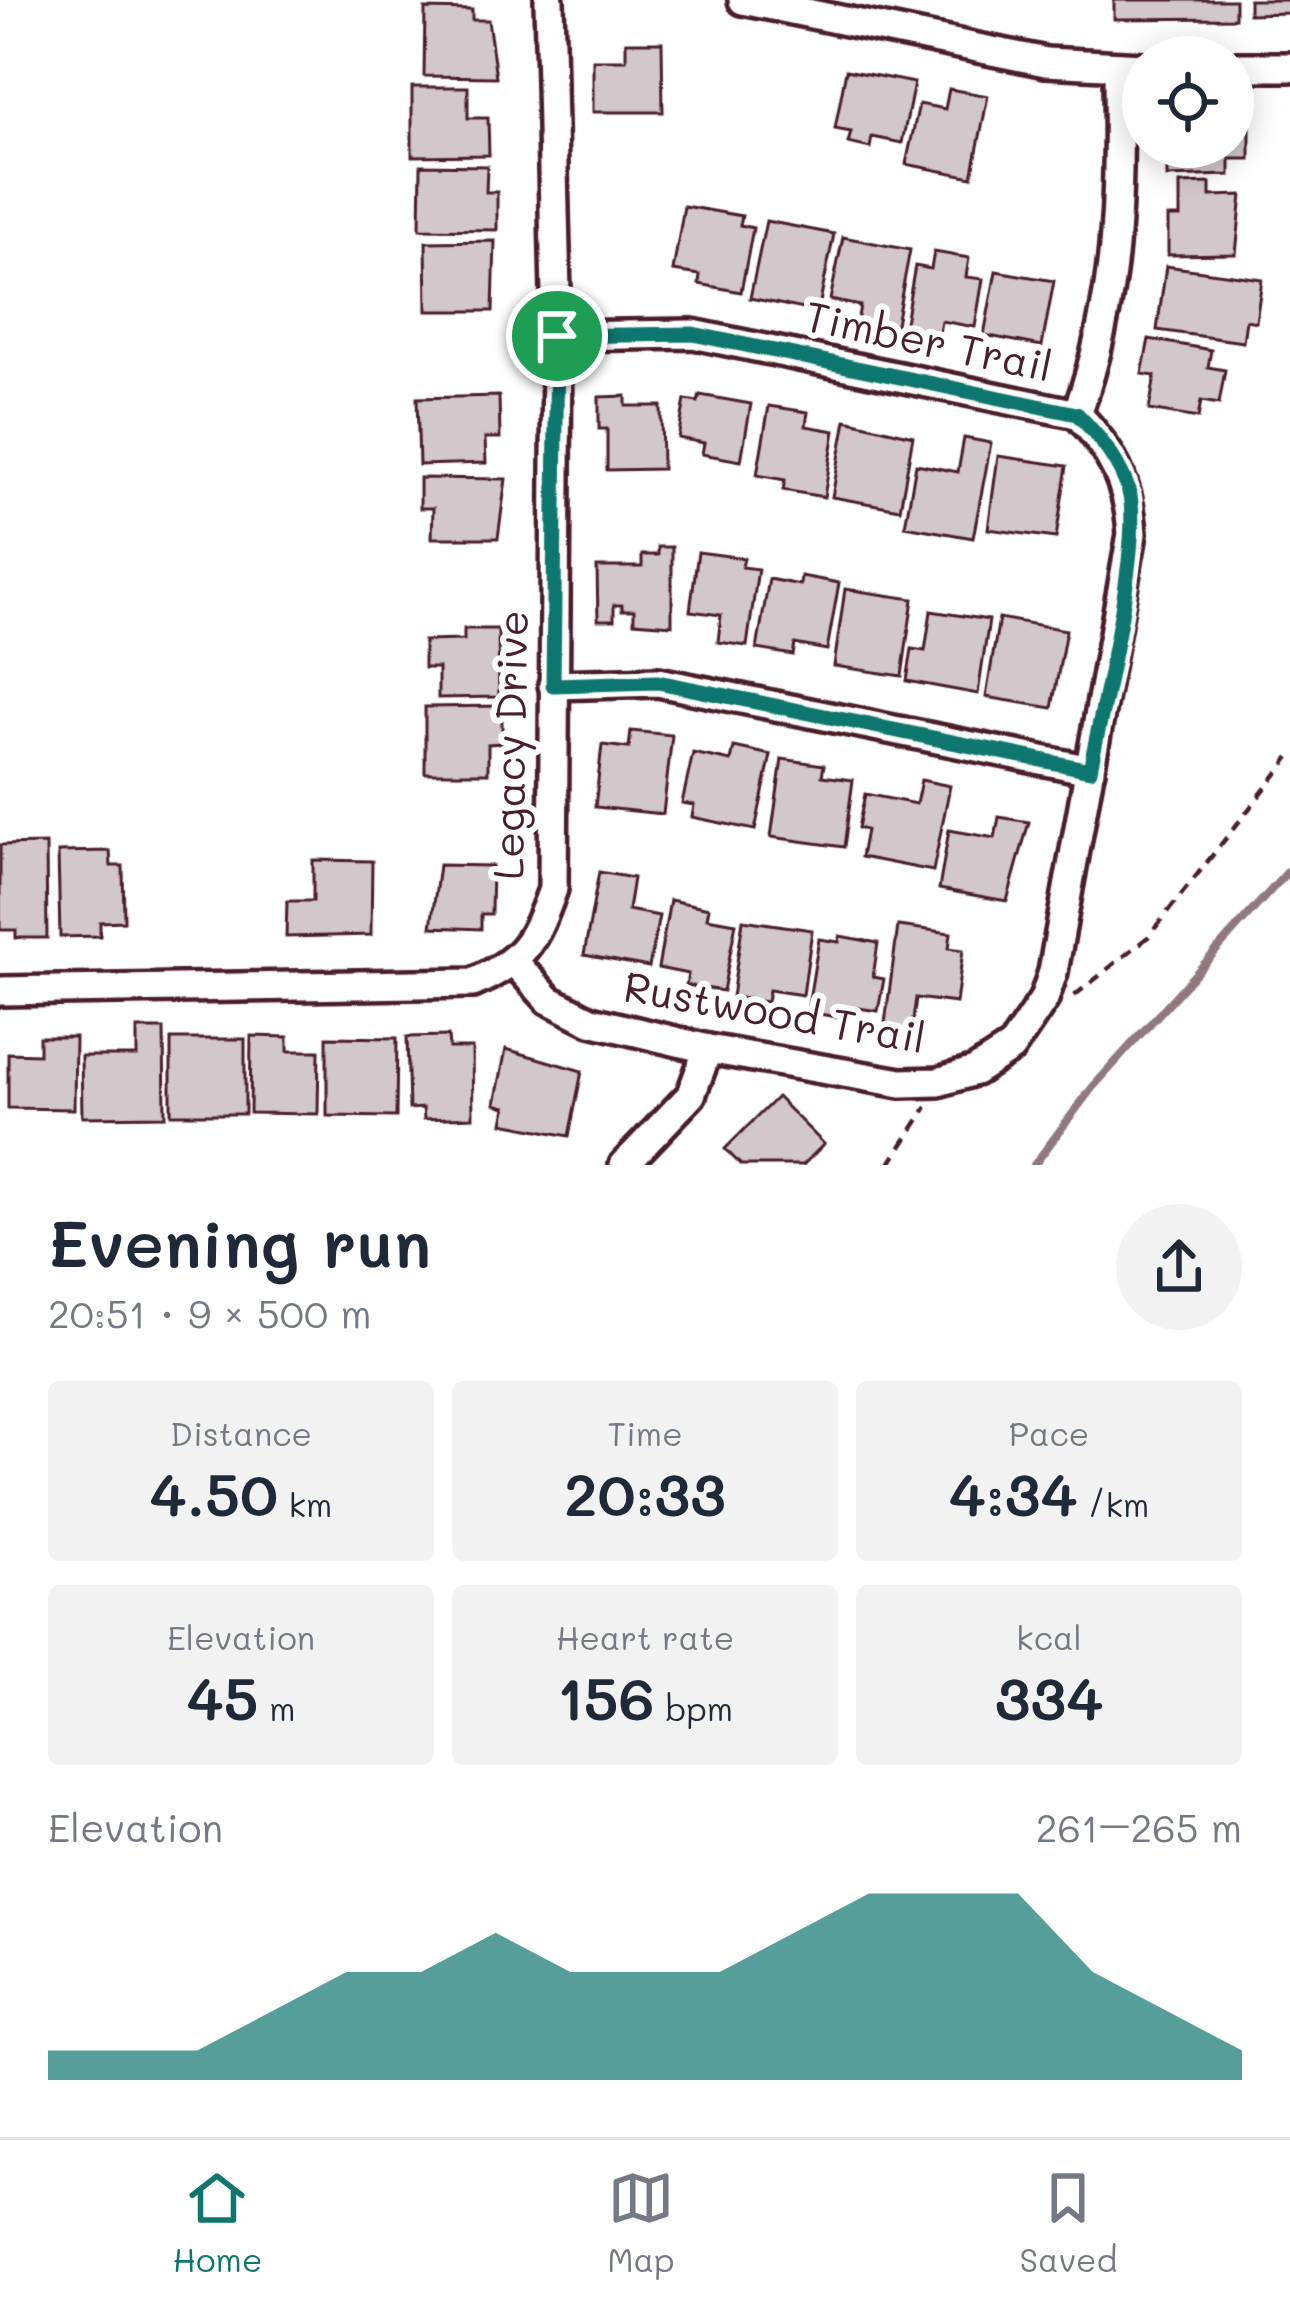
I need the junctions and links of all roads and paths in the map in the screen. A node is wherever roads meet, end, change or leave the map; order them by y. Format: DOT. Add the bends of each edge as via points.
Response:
graph roads {
  1 [pos="550,0"];
  2 [pos="743,0"];
  3 [pos="1122,66"];
  4 [pos="1254,67"];
  5 [pos="1290,67"];
  6 [pos="1125,168"];
  7 [pos="557,336"];
  8 [pos="1077,414"];
  9 [pos="553,685"];
  10 [pos="1290,757"];
  11 [pos="1090,770"];
  12 [pos="516,964"];
  13 [pos="0,991"];
  14 [pos="1065,1002"];
  15 [pos="708,1049"];
  16 [pos="946,1101"];
  17 [pos="624,1165"];
  18 [pos="889,1165"];
  1 -- 7 [label="street, Legacy Drive"];
  2 -- 3 [label="street" via="1046,62"];
  4 -- 5 [label="street"];
  6 -- 8 [label="street, Timber Trail" via="1120,239"];
  7 -- 8 [label="street, Timber Trail" via="693,334"];
  7 -- 9 [label="street, Legacy Drive"];
  8 -- 11 [label="street, Rustwood Trail" via="1129,493 1132,534"];
  9 -- 11 [label="street" via="658,682"];
  9 -- 12 [label="street, Legacy Drive" via="554,890"];
  10 -- 14 [label="path" via="1148,937"];
  11 -- 15 [label="street, Rustwood Trail" via="1053,972 1011,1048 975,1071 901,1083"];
  12 -- 13 [label="street" via="473,983"];
  12 -- 15 [label="street, Rustwood Trail" via="549,1000 591,1021"];
  15 -- 17 [label="street" via="692,1095"];
  16 -- 18 [label="path" via="914,1120"];
}
